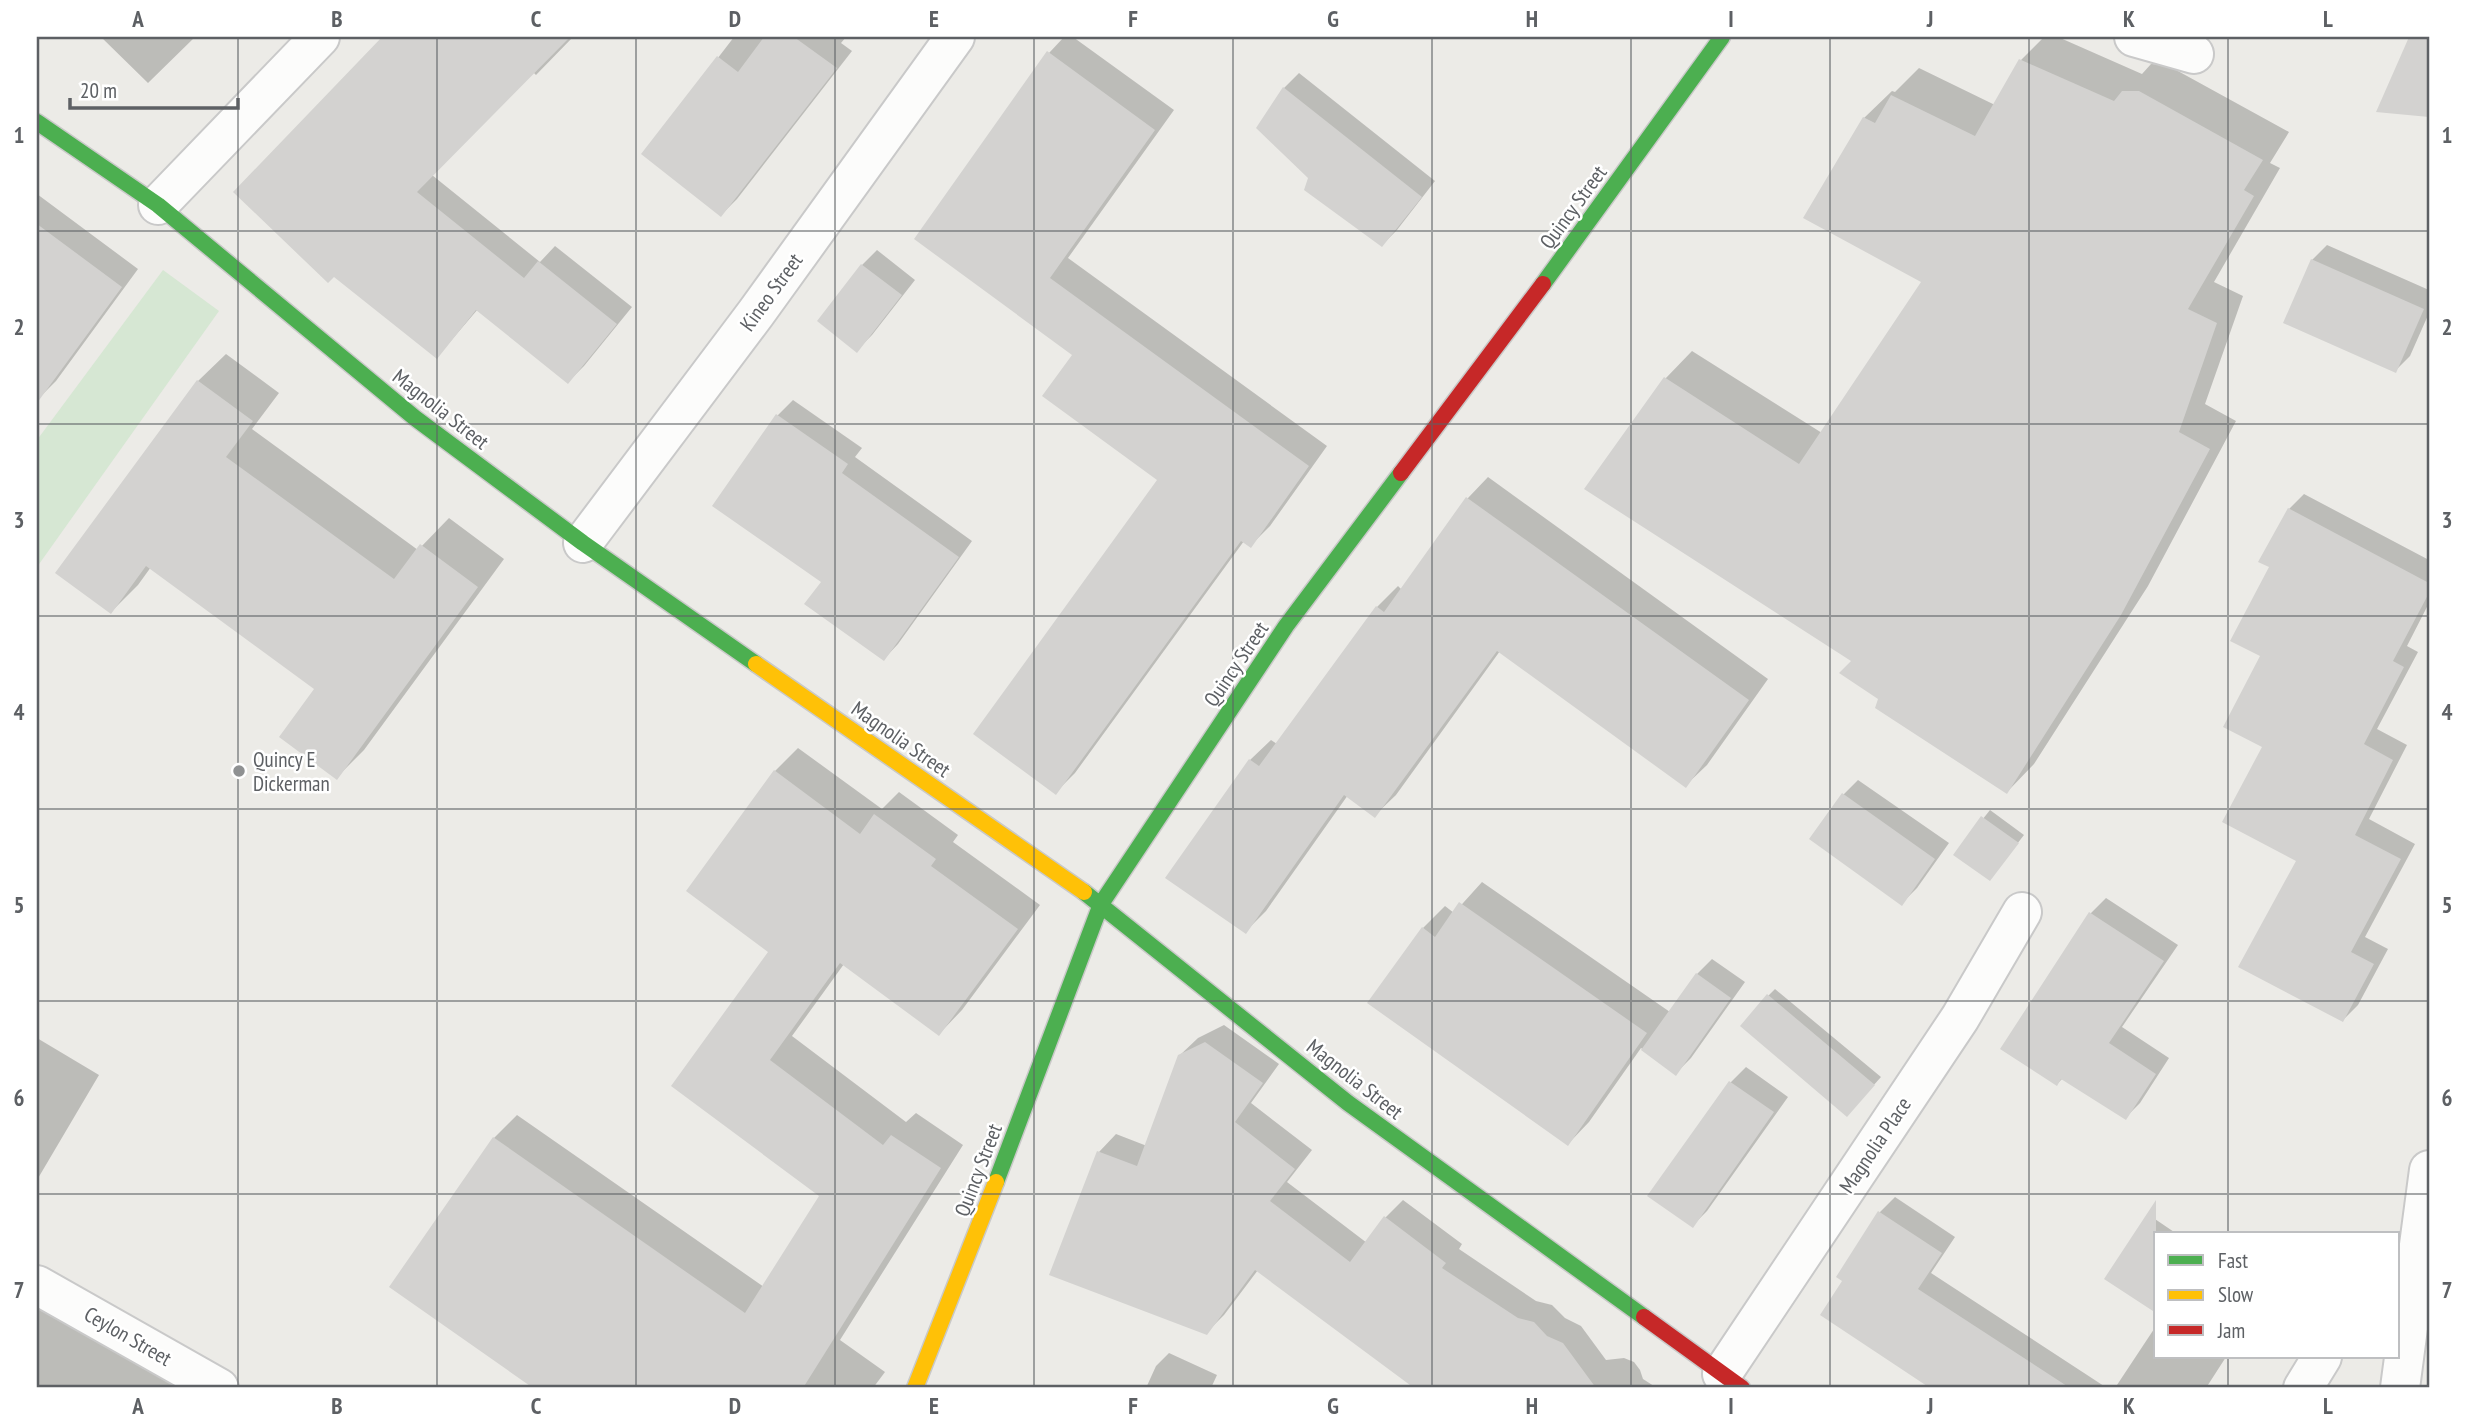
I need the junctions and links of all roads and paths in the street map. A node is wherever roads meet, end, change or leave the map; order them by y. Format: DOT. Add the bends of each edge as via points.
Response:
graph roads {
  1 [pos="320,37"];
  2 [pos="955,37"];
  3 [pos="1722,37"];
  4 [pos="2134,37"];
  5 [pos="2193,54"];
  6 [pos="37,121"];
  7 [pos="158,205"];
  8 [pos="583,543"];
  9 [pos="1101,904"];
  10 [pos="2022,912"];
  11 [pos="2428,1180"];
  12 [pos="2400,1232"];
  13 [pos="37,1285"];
  14 [pos="2321,1358"];
  15 [pos="1732,1381"];
  16 [pos="219,1388"];
  17 [pos="915,1388"];
  18 [pos="2303,1388"];
  19 [pos="2400,1388"];
  1 -- 7 [label="street"];
  2 -- 8 [label="street, Kineo Street"];
  3 -- 9 [label="street, Quincy Street" via="1515,323 1286,626"];
  4 -- 5 [label="street"];
  6 -- 7 [label="street, Magnolia Street"];
  7 -- 8 [label="street, Magnolia Street" via="415,418"];
  8 -- 9 [label="street, Magnolia Street"];
  9 -- 15 [label="street, Magnolia Street" via="1348,1102"];
  9 -- 17 [label="street, Quincy Street"];
  10 -- 15 [label="street, Magnolia Place"];
  11 -- 12 [label="street"];
  11 -- 19 [label="street"];
  13 -- 16 [label="street, Ceylon Street"];
  14 -- 18 [label="street"];
}
